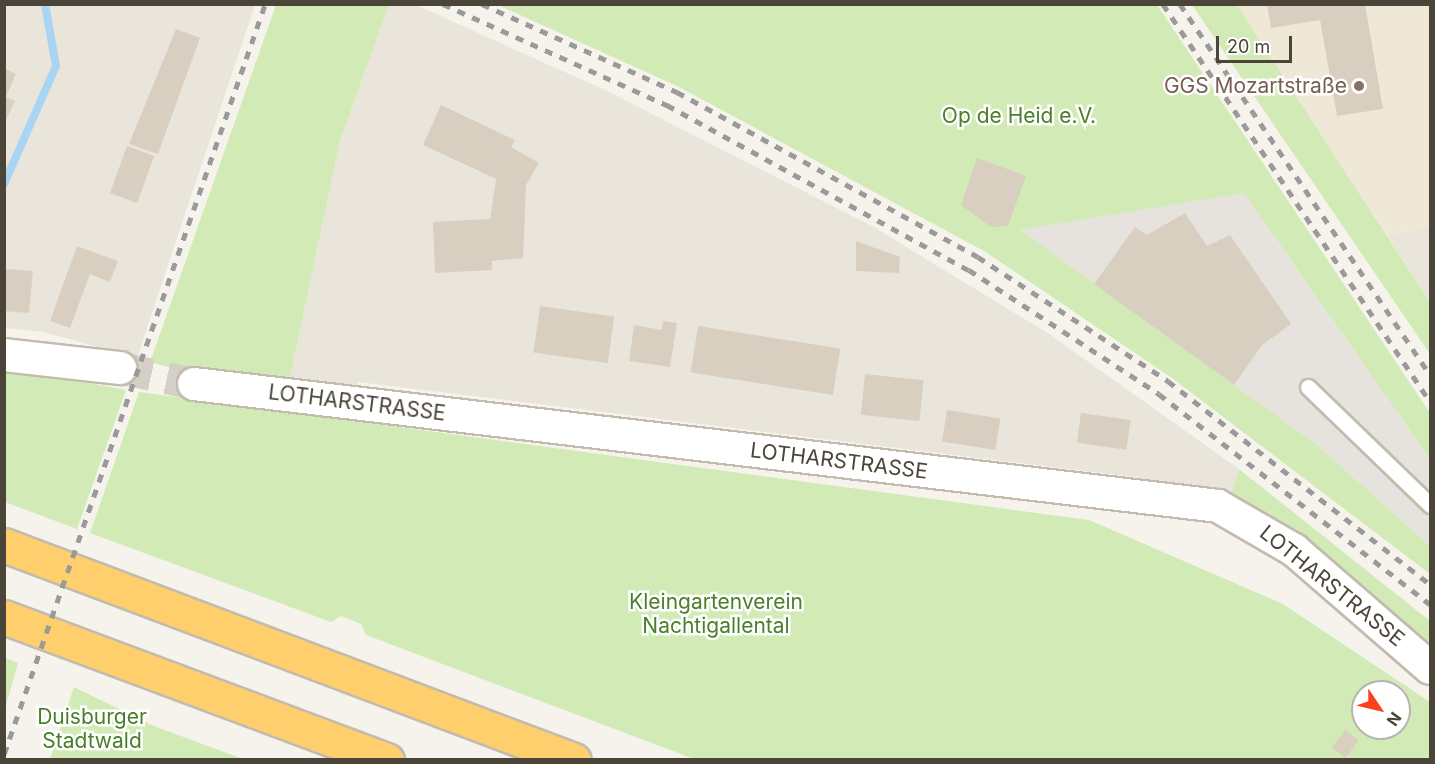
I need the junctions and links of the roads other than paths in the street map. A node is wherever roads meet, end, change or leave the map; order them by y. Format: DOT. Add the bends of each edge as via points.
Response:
graph roads {
  1 [pos="4,355"];
  2 [pos="120,368"];
  3 [pos="194,384"];
  4 [pos="1308,387"];
  5 [pos="1431,505"];
  6 [pos="4,545"];
  7 [pos="4,617"];
  8 [pos="1431,668"];
  9 [pos="387,759"];
  10 [pos="574,759"];
  1 -- 2 [label="street"];
  3 -- 8 [label="street, LOTHARSTRASSE" via="1218,506 1294,550"];
  4 -- 5 [label="lane"];
  6 -- 10 [label="highway"];
  7 -- 9 [label="highway"];
}
